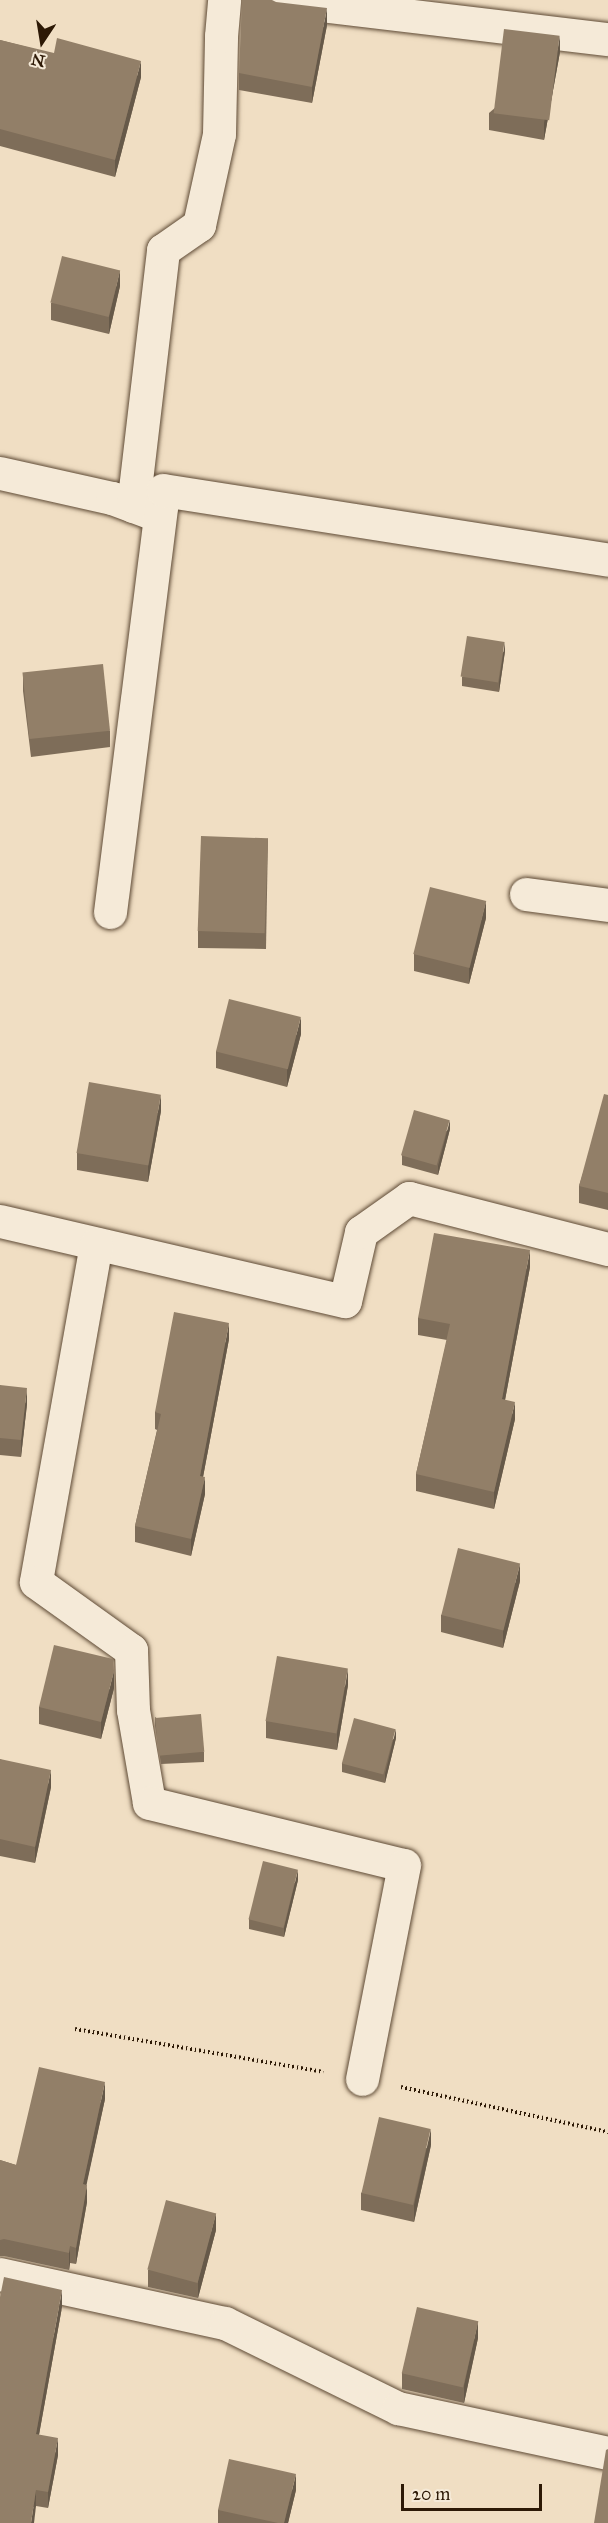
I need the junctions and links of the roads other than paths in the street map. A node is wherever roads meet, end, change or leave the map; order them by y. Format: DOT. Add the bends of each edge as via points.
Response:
graph roads {
  1 [pos="224,0"];
  2 [pos="279,0"];
  3 [pos="608,39"];
  4 [pos="0,473"];
  5 [pos="146,511"];
  6 [pos="608,560"];
  7 [pos="526,894"];
  8 [pos="608,905"];
  9 [pos="110,912"];
  10 [pos="0,1221"];
  11 [pos="96,1244"];
  12 [pos="608,1249"];
  13 [pos="362,2079"];
  14 [pos="0,2274"];
  15 [pos="608,2453"];
  1 -- 5 [label="street" via="219,134 199,225 163,250"];
  2 -- 3 [label="street"];
  4 -- 5 [label="street" via="112,498"];
  5 -- 6 [label="street" via="164,490"];
  5 -- 9 [label="street"];
  7 -- 8 [label="street"];
  10 -- 11 [label="street"];
  11 -- 12 [label="street" via="345,1301 361,1232 409,1198"];
  11 -- 13 [label="street" via="36,1582 131,1650 133,1710 149,1803 404,1865"];
  14 -- 15 [label="street" via="225,2323 398,2408"];
}
